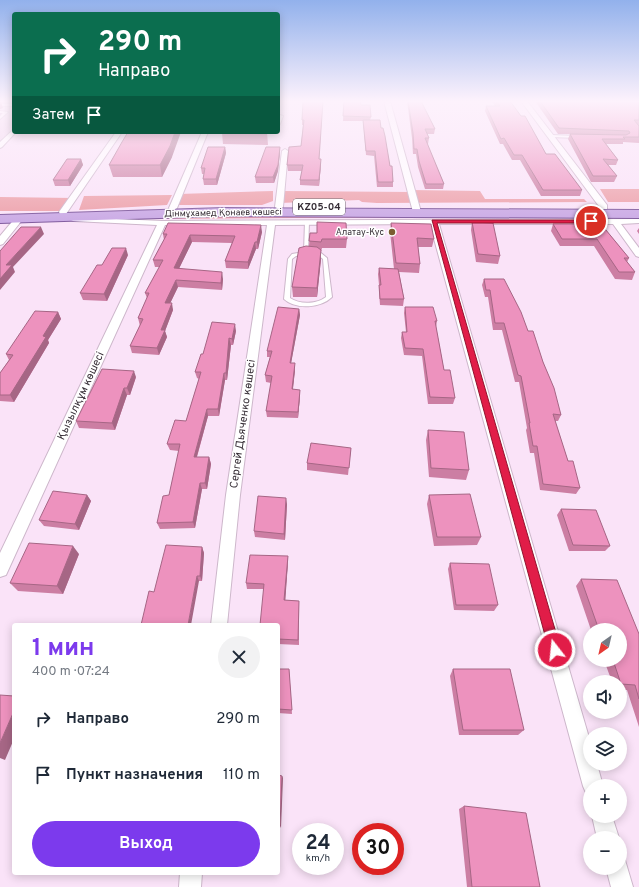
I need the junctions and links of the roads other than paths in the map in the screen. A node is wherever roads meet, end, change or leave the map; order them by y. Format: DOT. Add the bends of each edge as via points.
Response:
graph roads {
  1 [pos="112,142"];
  2 [pos="201,142"];
  3 [pos="398,142"];
  4 [pos="556,142"];
  5 [pos="285,151"];
  6 [pos="278,207"];
  7 [pos="604,207"];
  8 [pos="639,207"];
  9 [pos="173,208"];
  10 [pos="416,210"];
  11 [pos="63,212"];
  12 [pos="0,214"];
  13 [pos="639,214"];
  14 [pos="40,218"];
  15 [pos="0,219"];
  16 [pos="16,221"];
  17 [pos="615,221"];
  18 [pos="639,221"];
  19 [pos="162,222"];
  20 [pos="307,222"];
  21 [pos="434,222"];
  22 [pos="271,223"];
  23 [pos="0,242"];
  24 [pos="306,253"];
  25 [pos="639,254"];
  26 [pos="0,570"];
  27 [pos="219,623"];
  28 [pos="592,779"];
  29 [pos="191,875"];
  30 [pos="619,875"];
  31 [pos="190,887"];
  32 [pos="622,887"];
  1 -- 11 [label="street"];
  2 -- 9 [label="street"];
  3 -- 10 [label="street"];
  4 -- 7 [label="street"];
  5 -- 6 [label="street"];
  6 -- 9 [label="main road, Дінмұхамед Қонаев көшесі / KZ05-04"];
  6 -- 10 [label="main road, Дінмұхамед Қонаев көшесі / KZ05-04"];
  7 -- 8 [label="main road, Дінмұхамед Қонаев көшесі / KZ05-04"];
  7 -- 10 [label="main road, Дінмұхамед Қонаев көшесі / KZ05-04"];
  9 -- 11 [label="main road, Дінмұхамед Қонаев көшесі / KZ05-04"];
  10 -- 13 [label="main road, Дінмұхамед Қонаев көшесі / KZ05-04"];
  10 -- 14 [label="main road, Дінмұхамед Қонаев көшесі / KZ05-04" via="224,212"];
  11 -- 12 [label="main road, Дінмұхамед Қонаев көшесі / KZ05-04"];
  14 -- 16 [label="main road, Дінмұхамед Қонаев көшесі / KZ05-04"];
  14 -- 19 [label="street"];
  15 -- 16 [label="main road, Дінмұхамед Қонаев көшесі / KZ05-04"];
  16 -- 23 [label="street"];
  17 -- 18 [label="street"];
  17 -- 21 [label="street"];
  17 -- 25 [label="street"];
  19 -- 22 [label="street"];
  19 -- 26 [label="street, Қызылқұм көшесі"];
  20 -- 21 [label="street"];
  20 -- 22 [label="street"];
  20 -- 24 [label="lane"];
  21 -- 28 [label="street"];
  22 -- 27 [label="street, Сергей Дьяченко көшесі" via="233,495"];
  24 -- 24 [label="lane" via="290,258 287,299 296,304 322,303 329,298 325,258 319,254"];
  29 -- 31 [label="street"];
  30 -- 32 [label="street"];
}
